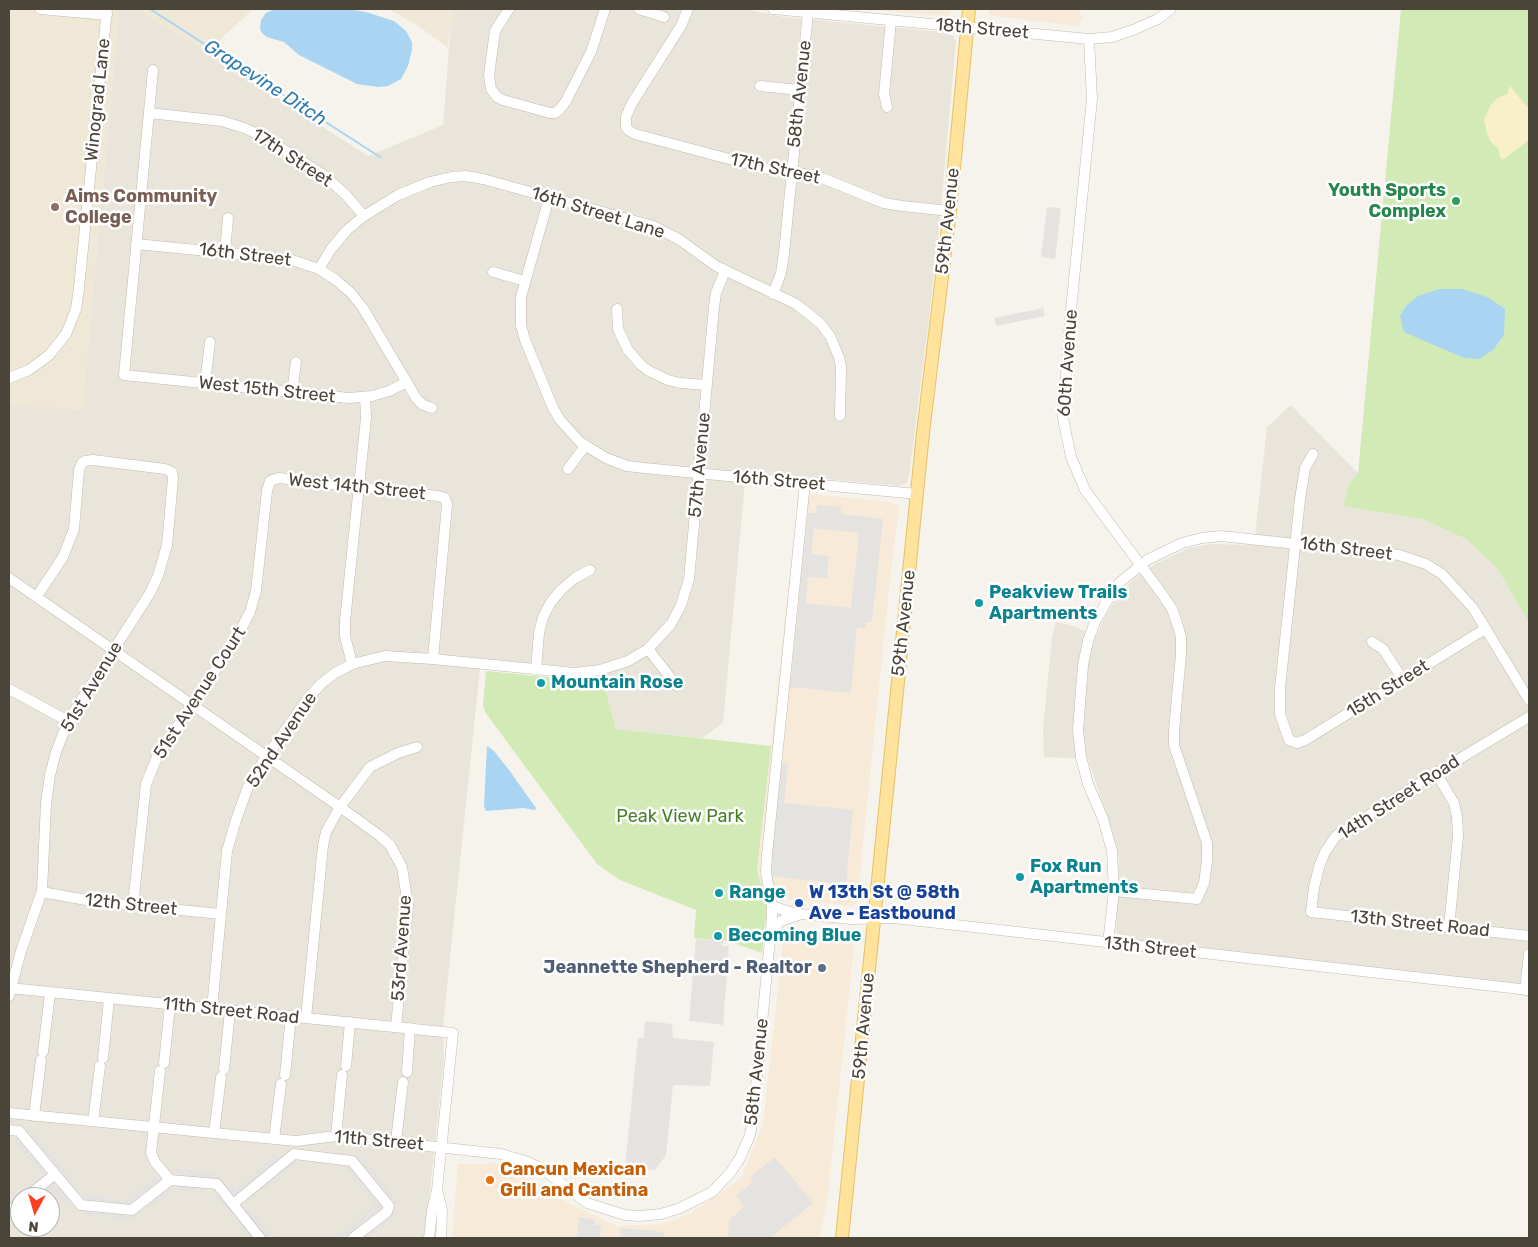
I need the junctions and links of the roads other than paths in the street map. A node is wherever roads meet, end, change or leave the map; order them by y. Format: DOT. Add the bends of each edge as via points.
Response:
graph roads {
  1 [pos="40,9"];
  2 [pos="509,9"];
  3 [pos="605,9"];
  4 [pos="639,9"];
  5 [pos="688,9"];
  6 [pos="773,9"];
  7 [pos="969,9"];
  8 [pos="1171,9"];
  9 [pos="107,12"];
  10 [pos="808,12"];
  11 [pos="664,17"];
  12 [pos="891,21"];
  13 [pos="967,27"];
  14 [pos="1089,39"];
  15 [pos="153,70"];
  16 [pos="760,86"];
  17 [pos="800,90"];
  18 [pos="887,107"];
  19 [pos="149,113"];
  20 [pos="792,172"];
  21 [pos="549,198"];
  22 [pos="950,211"];
  23 [pos="364,216"];
  24 [pos="228,218"];
  25 [pos="136,244"];
  26 [pos="225,252"];
  27 [pos="319,269"];
  28 [pos="724,271"];
  29 [pos="493,272"];
  30 [pos="525,282"];
  31 [pos="773,294"];
  32 [pos="617,309"];
  33 [pos="210,342"];
  34 [pos="296,362"];
  35 [pos="9,378"];
  36 [pos="407,382"];
  37 [pos="205,384"];
  38 [pos="707,385"];
  39 [pos="292,393"];
  40 [pos="365,397"];
  41 [pos="432,408"];
  42 [pos="840,416"];
  43 [pos="586,446"];
  44 [pos="1313,454"];
  45 [pos="568,469"];
  46 [pos="700,473"];
  47 [pos="270,481"];
  48 [pos="805,483"];
  49 [pos="358,487"];
  50 [pos="917,494"];
  51 [pos="1295,543"];
  52 [pos="1139,565"];
  53 [pos="590,570"];
  54 [pos="9,578"];
  55 [pos="37,596"];
  56 [pos="1485,629"];
  57 [pos="1372,642"];
  58 [pos="648,649"];
  59 [pos="113,650"];
  60 [pos="433,659"];
  61 [pos="352,664"];
  62 [pos="536,670"];
  63 [pos="1403,680"];
  64 [pos="677,686"];
  65 [pos="9,689"];
  66 [pos="1529,700"];
  67 [pos="192,704"];
  68 [pos="1529,717"];
  69 [pos="68,721"];
  70 [pos="416,747"];
  71 [pos="267,756"];
  72 [pos="1436,773"];
  73 [pos="340,807"];
  74 [pos="1114,891"];
  75 [pos="42,892"];
  76 [pos="133,905"];
  77 [pos="772,906"];
  78 [pos="1311,912"];
  79 [pos="221,914"];
  80 [pos="801,914"];
  81 [pos="874,919"];
  82 [pos="1449,927"];
  83 [pos="1529,936"];
  84 [pos="1108,943"];
  85 [pos="1529,954"];
  86 [pos="769,958"];
  87 [pos="1527,990"];
  88 [pos="9,992"];
  89 [pos="50,993"];
  90 [pos="109,999"];
  91 [pos="170,1005"];
  92 [pos="212,1009"];
  93 [pos="230,1011"];
  94 [pos="291,1016"];
  95 [pos="306,1018"];
  96 [pos="350,1022"];
  97 [pos="396,1027"];
  98 [pos="410,1028"];
  99 [pos="9,1113"];
  100 [pos="34,1116"];
  101 [pos="93,1122"];
  102 [pos="154,1128"];
  103 [pos="9,1130"];
  104 [pos="214,1133"];
  105 [pos="336,1136"];
  106 [pos="274,1139"];
  107 [pos="296,1141"];
  108 [pos="396,1142"];
  109 [pos="441,1147"];
  110 [pos="294,1154"];
  111 [pos="55,1174"];
  112 [pos="170,1180"];
  113 [pos="39,1187"];
  114 [pos="437,1190"];
  115 [pos="233,1204"];
  116 [pos="674,1210"];
  117 [pos="843,1233"];
  118 [pos="260,1238"];
  119 [pos="354,1238"];
  120 [pos="429,1238"];
  121 [pos="441,1238"];
  122 [pos="834,1238"];
  1 -- 9 [label="street"];
  2 -- 3 [label="street" via="495,31 488,75 491,89 503,100 552,113 566,101 592,52"];
  4 -- 11 [label="street"];
  5 -- 20 [label="street, 17th Street" via="681,26 629,108 626,127 630,131 763,168"];
  6 -- 10 [label="street, 18th Street"];
  7 -- 13 [label="main road, 59th Avenue"];
  8 -- 14 [label="street, 18th Street" via="1133,30 1112,37"];
  9 -- 35 [label="street, Winograd Lane" via="78,299 71,324 58,346 41,363"];
  10 -- 12 [label="street, 18th Street"];
  10 -- 17 [label="street, 58th Avenue"];
  12 -- 13 [label="street, 18th Street"];
  12 -- 18 [label="street" via="884,94"];
  13 -- 14 [label="street, 18th Street"];
  13 -- 22 [label="main road, 59th Avenue"];
  14 -- 52 [label="street, 60th Avenue" via="1092,99 1063,418 1071,457 1085,490"];
  15 -- 19 [label="street"];
  16 -- 17 [label="street"];
  17 -- 20 [label="street, 58th Avenue"];
  19 -- 23 [label="street, 17th Street" via="222,121 264,137 325,176"];
  19 -- 25 [label="street"];
  20 -- 22 [label="street, 17th Street" via="817,176 884,203"];
  20 -- 31 [label="street, 58th Avenue" via="783,261"];
  21 -- 23 [label="street, 16th Street Lane" via="483,179 451,176 398,196"];
  21 -- 28 [label="street, 16th Street Lane" via="653,226"];
  21 -- 30 [label="street, 16th Street"];
  22 -- 50 [label="main road, 59th Avenue"];
  23 -- 27 [label="street, 16th Street Lane" via="347,230"];
  24 -- 26 [label="street"];
  25 -- 26 [label="street, 16th Street"];
  25 -- 37 [label="street, West 15th Street" via="124,375"];
  26 -- 27 [label="street, 16th Street" via="290,259"];
  27 -- 36 [label="street, 16th Street" via="336,280 357,301"];
  28 -- 31 [label="street, 16th Street Lane"];
  28 -- 38 [label="street, 57th Avenue" via="716,293"];
  29 -- 30 [label="street"];
  30 -- 43 [label="street, 16th Street" via="521,298 525,340 553,408 572,434"];
  31 -- 42 [label="street, 16th Street Lane" via="813,316 830,336 841,367"];
  32 -- 38 [label="street" via="618,329 628,350 641,365 668,380"];
  33 -- 37 [label="street"];
  34 -- 39 [label="street"];
  36 -- 40 [label="street, West 15th Street"];
  36 -- 41 [label="street, 16th Street" via="416,398"];
  37 -- 39 [label="street, West 15th Street"];
  38 -- 46 [label="street, 57th Avenue"];
  39 -- 40 [label="street, West 15th Street"];
  40 -- 49 [label="street" via="366,418"];
  43 -- 45 [label="street"];
  43 -- 46 [label="street, 16th Street" via="627,466"];
  44 -- 51 [label="street" via="1305,468"];
  46 -- 48 [label="street, 16th Street"];
  46 -- 58 [label="street, 57th Avenue" via="685,594 671,624"];
  47 -- 49 [label="street, West 14th Street" via="278,478"];
  47 -- 67 [label="street, 51st Avenue Court" via="256,591 250,612 235,641"];
  48 -- 50 [label="street, 16th Street"];
  48 -- 77 [label="street, 58th Avenue" via="767,855 766,872"];
  49 -- 60 [label="street, West 14th Street" via="445,498 447,505"];
  49 -- 61 [label="street" via="344,621"];
  50 -- 81 [label="main road, 59th Avenue"];
  51 -- 52 [label="street, 16th Street" via="1221,536 1202,538 1182,543"];
  51 -- 56 [label="street, 16th Street" via="1399,555 1426,564 1459,591"];
  51 -- 63 [label="street, 15th Street" via="1280,688 1280,714 1289,740 1297,743 1304,740"];
  52 -- 74 [label="street" via="1119,583 1095,622 1082,674 1078,730 1081,757 1112,851"];
  52 -- 74 [label="street, 60th Avenue" via="1172,609 1181,637 1174,745 1207,843 1207,861 1197,900"];
  53 -- 62 [label="street" via="574,578 551,602 539,633"];
  54 -- 55 [label="street"];
  55 -- 59 [label="street"];
  55 -- 59 [label="street, 51st Avenue" via="63,557 74,529 82,463 93,460 172,472 167,545 162,567 150,593"];
  56 -- 63 [label="street, 15th Street"];
  56 -- 66 [label="street, 16th Street"];
  57 -- 63 [label="street" via="1384,649"];
  58 -- 62 [label="street, 57th Avenue" via="618,666 600,670 576,673"];
  58 -- 64 [label="street"];
  59 -- 67 [label="street"];
  59 -- 69 [label="street, 51st Avenue"];
  60 -- 61 [label="street, 52nd Avenue" via="385,656"];
  60 -- 62 [label="street, 52nd Avenue"];
  61 -- 71 [label="street, 52nd Avenue" via="335,673 309,697"];
  65 -- 69 [label="street"];
  67 -- 71 [label="street"];
  67 -- 76 [label="street, 51st Avenue Court" via="157,757 146,784"];
  68 -- 72 [label="street, 14th Street Road"];
  69 -- 75 [label="street, 51st Avenue" via="50,775 44,825"];
  70 -- 73 [label="street" via="370,767"];
  71 -- 73 [label="street"];
  71 -- 79 [label="street, 52nd Avenue" via="248,787 236,820 227,851"];
  72 -- 78 [label="street, 14th Street Road" via="1336,836 1319,867"];
  72 -- 82 [label="street" via="1454,803 1458,817"];
  73 -- 95 [label="street" via="322,846"];
  73 -- 97 [label="street, 53rd Avenue" via="390,845 402,867 408,905"];
  74 -- 84 [label="street"];
  75 -- 76 [label="street, 12th Street"];
  75 -- 88 [label="street, 51st Avenue"];
  76 -- 79 [label="street, 12th Street"];
  77 -- 80 [label="street, 13th Street"];
  77 -- 86 [label="street, 58th Avenue"];
  78 -- 82 [label="street, 13th Street Road"];
  79 -- 92 [label="street, 52nd Avenue"];
  80 -- 81 [label="street, 13th Street"];
  80 -- 86 [label="street, 58th Avenue" via="781,921 775,927"];
  81 -- 84 [label="street, 13th Street" via="894,918"];
  81 -- 117 [label="main road, 59th Avenue"];
  82 -- 83 [label="street, 13th Street Road"];
  84 -- 87 [label="street, 13th Street"];
  85 -- 87 [label="street"];
  86 -- 116 [label="street, 58th Avenue" via="754,1118 746,1145 730,1172 712,1192"];
  88 -- 89 [label="street, 11th Street Road"];
  89 -- 90 [label="street, 11th Street Road"];
  89 -- 100 [label="street"];
  90 -- 91 [label="street, 11th Street Road"];
  90 -- 101 [label="street"];
  91 -- 92 [label="street, 11th Street Road"];
  91 -- 102 [label="street"];
  92 -- 93 [label="street, 11th Street Road"];
  93 -- 94 [label="street, 11th Street Road"];
  93 -- 104 [label="street"];
  94 -- 95 [label="street, 11th Street Road"];
  94 -- 106 [label="street"];
  95 -- 96 [label="street, 11th Street Road"];
  96 -- 97 [label="street, 11th Street Road"];
  96 -- 105 [label="street"];
  97 -- 98 [label="street, 11th Street Road"];
  98 -- 108 [label="street"];
  98 -- 109 [label="street, 11th Street Road" via="453,1033"];
  99 -- 100 [label="street, 11th Street"];
  100 -- 101 [label="street, 11th Street"];
  101 -- 102 [label="street, 11th Street"];
  102 -- 104 [label="street, 11th Street"];
  102 -- 112 [label="street" via="152,1157"];
  103 -- 111 [label="street" via="19,1131"];
  104 -- 106 [label="street, 11th Street"];
  105 -- 107 [label="street, 11th Street"];
  105 -- 108 [label="street, 11th Street"];
  106 -- 107 [label="street, 11th Street"];
  107 -- 110 [label="street"];
  108 -- 109 [label="street, 11th Street"];
  109 -- 114 [label="street"];
  109 -- 116 [label="street, 11th Street" via="501,1154 528,1162 544,1170 587,1203 609,1211 639,1216"];
  110 -- 115 [label="street"];
  110 -- 119 [label="street" via="352,1161 389,1206 387,1212"];
  111 -- 112 [label="street" via="81,1205 132,1210"];
  111 -- 113 [label="street"];
  112 -- 115 [label="street" via="217,1184"];
  114 -- 120 [label="street"];
  114 -- 121 [label="street" via="442,1210"];
  115 -- 118 [label="street"];
  117 -- 122 [label="main road"];
}
